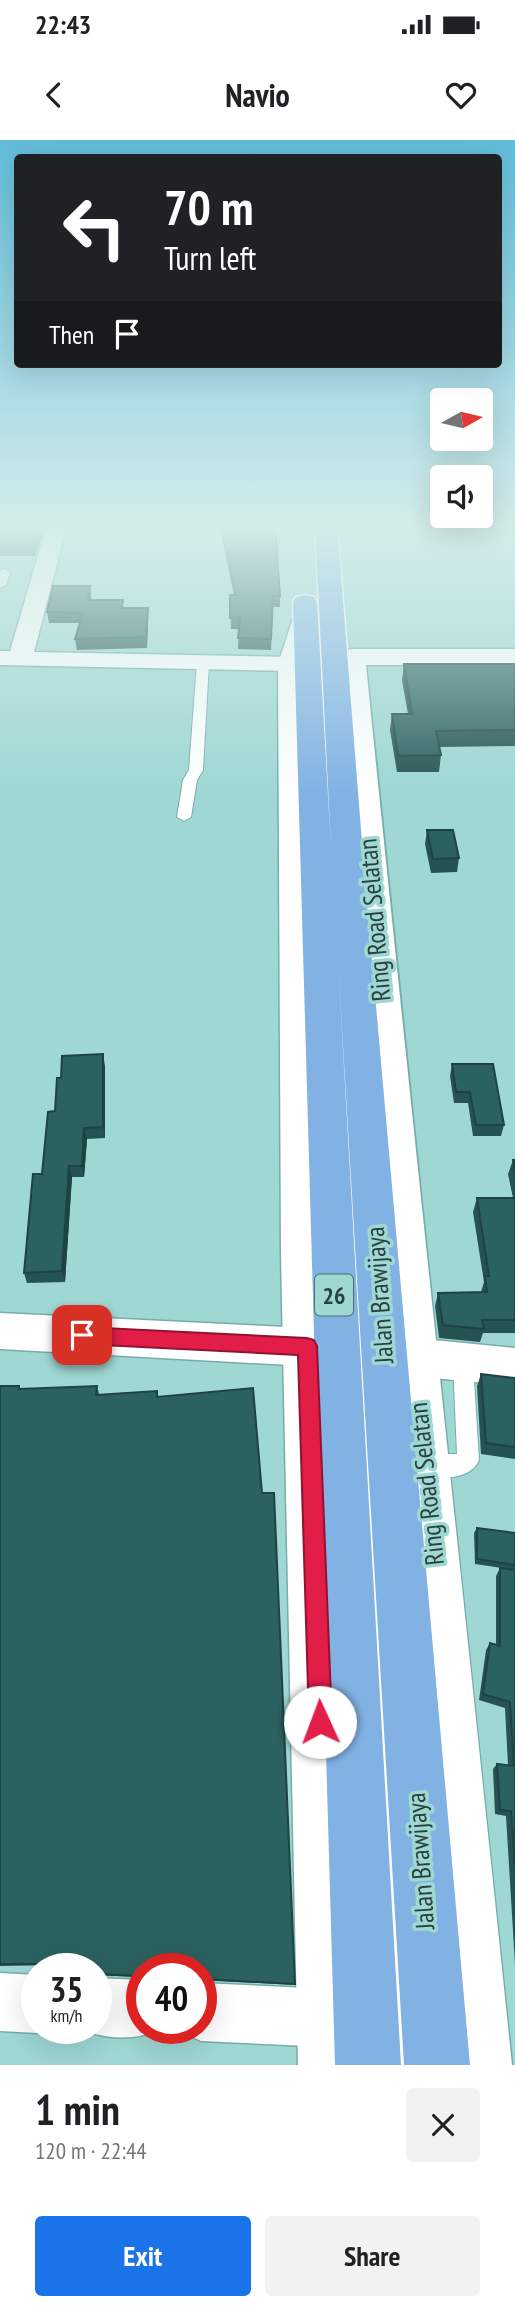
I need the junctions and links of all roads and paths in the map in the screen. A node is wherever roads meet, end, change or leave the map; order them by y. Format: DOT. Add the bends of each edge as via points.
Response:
graph roads {
  1 [pos="25,615"];
  2 [pos="306,615"];
  3 [pos="327,615"];
  4 [pos="341,615"];
  5 [pos="306,618"];
  6 [pos="352,657"];
  7 [pos="515,657"];
  8 [pos="10,658"];
  9 [pos="203,662"];
  10 [pos="291,664"];
  11 [pos="184,817"];
  12 [pos="317,1254"];
  13 [pos="0,1331"];
  14 [pos="307,1346"];
  15 [pos="413,1357"];
  16 [pos="463,1363"];
  17 [pos="515,1367"];
  18 [pos="408,1465"];
  19 [pos="0,2002"];
  20 [pos="21,2003"];
  21 [pos="217,2016"];
  22 [pos="329,2042"];
  23 [pos="368,2065"];
  24 [pos="437,2065"];
  25 [pos="479,2065"];
  1 -- 8 [label="street"];
  2 -- 5 [label="highway, Jalan Brawijaya / 26"];
  3 -- 18 [label="highway, Jalan Brawijaya / 26"];
  4 -- 6 [label="highway, Ring Road Selatan"];
  5 -- 10 [label="street"];
  5 -- 12 [label="highway, Jalan Brawijaya / 26"];
  6 -- 7 [label="street"];
  6 -- 15 [label="street, Ring Road Selatan"];
  8 -- 9 [label="street"];
  9 -- 10 [label="street"];
  9 -- 11 [label="lane" via="196,770"];
  10 -- 12 [label="street"];
  12 -- 14 [label="street"];
  12 -- 23 [label="highway, Jalan Brawijaya / 26"];
  13 -- 14 [label="street"];
  14 -- 22 [label="street"];
  15 -- 16 [label="street"];
  15 -- 18 [label="street, Ring Road Selatan"];
  16 -- 17 [label="street"];
  16 -- 18 [label="lane" via="468,1460 462,1465"];
  18 -- 24 [label="highway, Jalan Brawijaya / 26"];
  18 -- 25 [label="street, Ring Road Selatan"];
  19 -- 20 [label="street"];
  21 -- 22 [label="street"];
}
